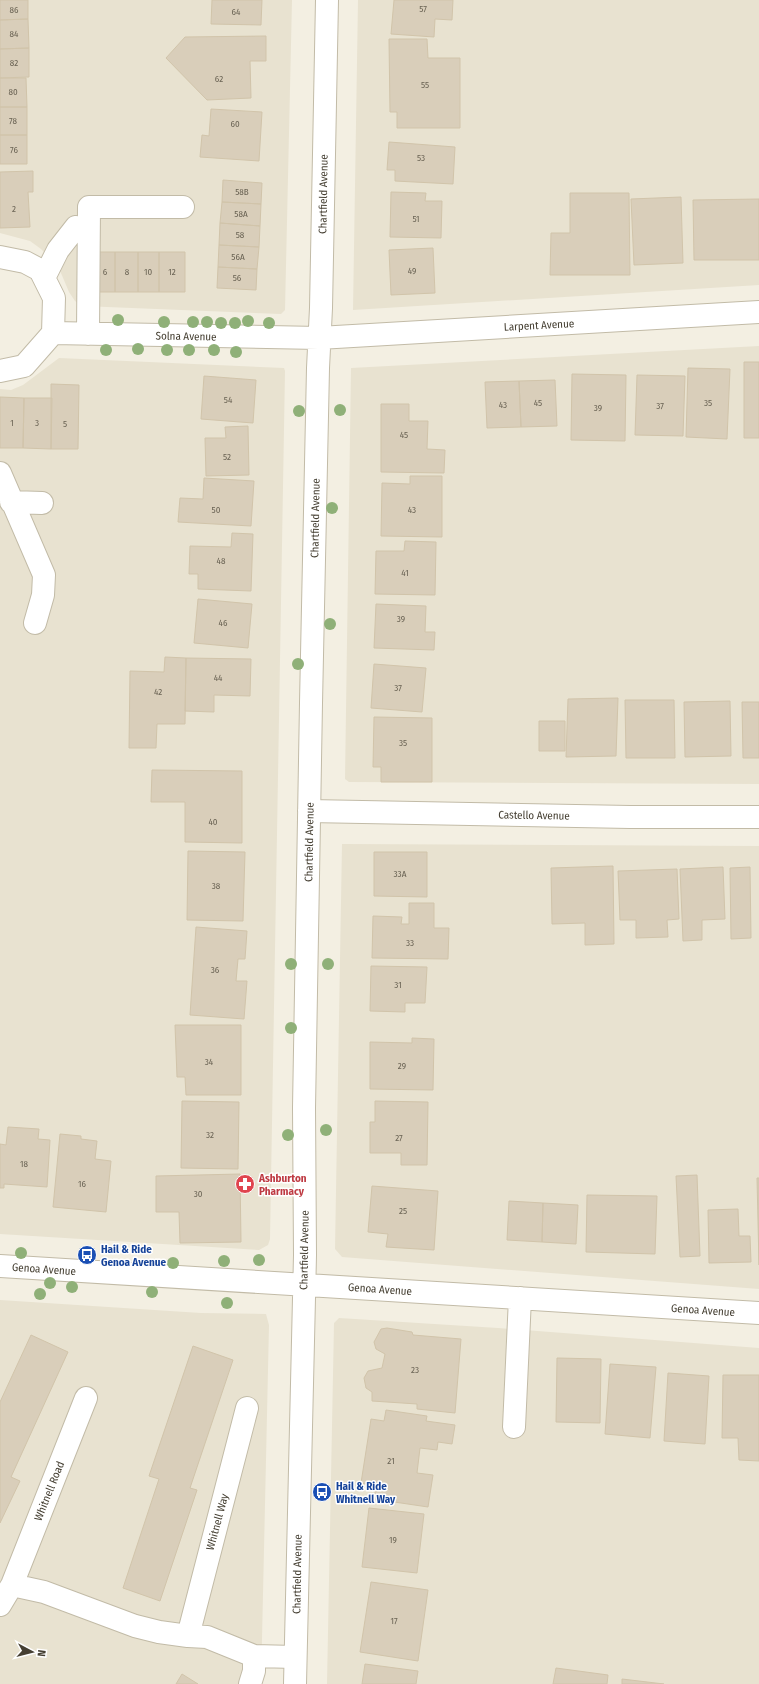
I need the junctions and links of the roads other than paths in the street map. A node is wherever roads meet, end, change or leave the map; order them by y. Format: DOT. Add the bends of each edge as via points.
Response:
graph roads {
  1 [pos="327,0"];
  2 [pos="183,207"];
  3 [pos="76,227"];
  4 [pos="0,257"];
  5 [pos="44,278"];
  6 [pos="759,312"];
  7 [pos="53,333"];
  8 [pos="88,334"];
  9 [pos="319,338"];
  10 [pos="0,371"];
  11 [pos="0,473"];
  12 [pos="11,502"];
  13 [pos="42,503"];
  14 [pos="36,623"];
  15 [pos="309,811"];
  16 [pos="759,817"];
  17 [pos="0,1266"];
  18 [pos="304,1284"];
  19 [pos="520,1298"];
  20 [pos="759,1313"];
  21 [pos="86,1398"];
  22 [pos="247,1408"];
  23 [pos="514,1426"];
  24 [pos="12,1585"];
  25 [pos="0,1605"];
  26 [pos="188,1636"];
  27 [pos="254,1656"];
  28 [pos="295,1658"];
  29 [pos="250,1684"];
  30 [pos="295,1684"];
  1 -- 9 [label="street, Chartfield Avenue" via="322,300"];
  2 -- 8 [label="street" via="90,207"];
  3 -- 5 [label="street" via="58,250"];
  4 -- 5 [label="street" via="25,262 40,270"];
  5 -- 7 [label="street" via="54,298"];
  6 -- 9 [label="street, Larpent Avenue"];
  7 -- 8 [label="street, Solna Avenue"];
  7 -- 10 [label="street" via="24,366"];
  8 -- 9 [label="street, Solna Avenue"];
  9 -- 15 [label="street, Chartfield Avenue"];
  11 -- 12 [label="street"];
  12 -- 13 [label="street"];
  12 -- 14 [label="street" via="44,575 43,595"];
  15 -- 16 [label="street, Castello Avenue"];
  15 -- 18 [label="street, Chartfield Avenue"];
  17 -- 18 [label="street, Genoa Avenue"];
  18 -- 19 [label="street, Genoa Avenue"];
  18 -- 28 [label="street, Chartfield Avenue"];
  19 -- 20 [label="street, Genoa Avenue"];
  19 -- 23 [label="street"];
  21 -- 24 [label="street, Whitnell Road"];
  22 -- 26 [label="street, Whitnell Way"];
  24 -- 25 [label="street"];
  24 -- 26 [label="street" via="44,1592 135,1626"];
  26 -- 27 [label="street" via="208,1638"];
  27 -- 28 [label="street"];
  27 -- 29 [label="street" via="254,1671"];
  28 -- 30 [label="street, Chartfield Avenue"];
}
